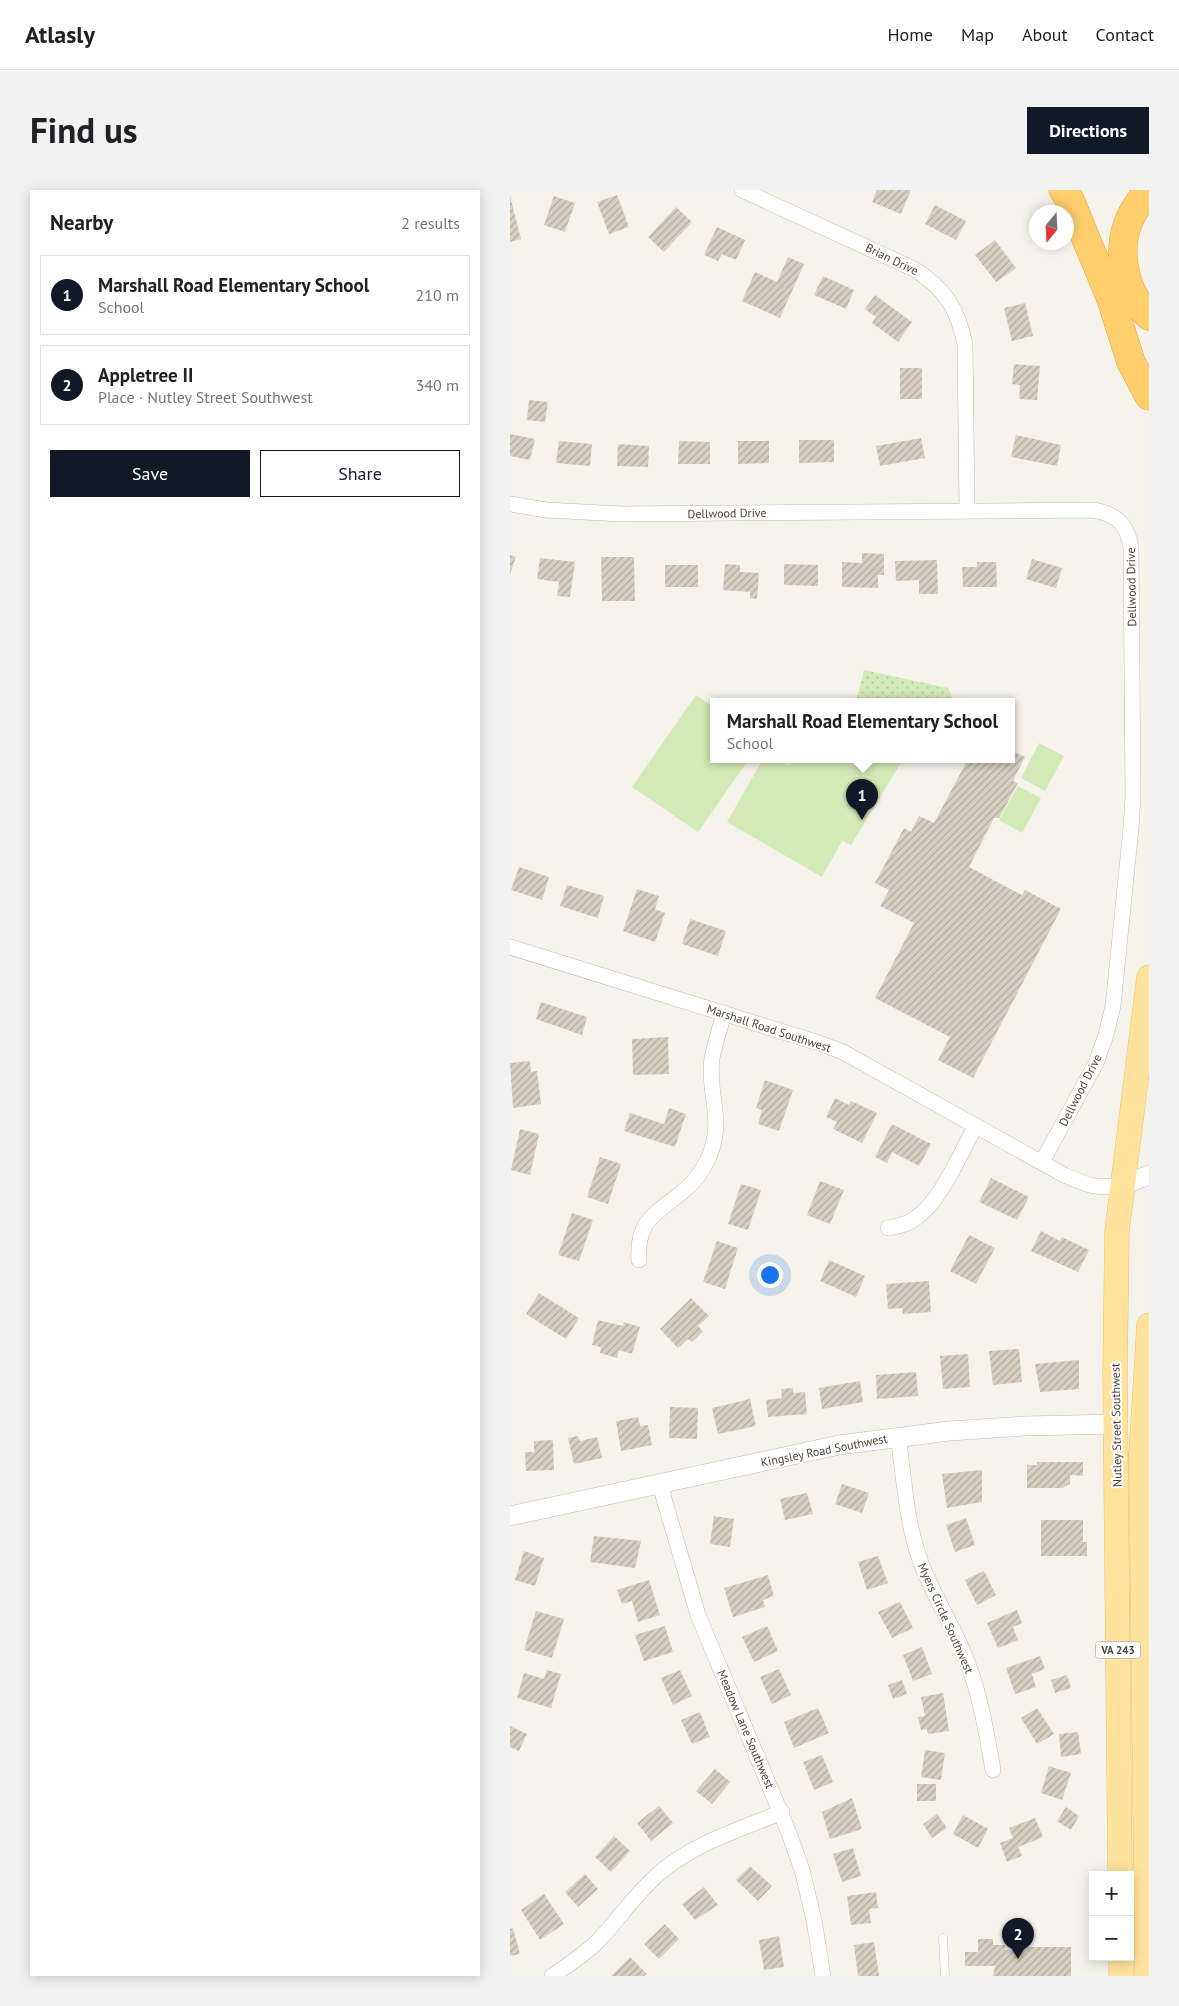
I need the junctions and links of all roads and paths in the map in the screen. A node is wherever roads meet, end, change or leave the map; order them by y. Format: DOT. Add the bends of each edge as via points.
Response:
graph roads {
  1 [pos="742,190"];
  2 [pos="1063,190"];
  3 [pos="1148,190"];
  4 [pos="1149,316"];
  5 [pos="1122,330"];
  6 [pos="1149,367"];
  7 [pos="1149,396"];
  8 [pos="510,504"];
  9 [pos="967,510"];
  10 [pos="510,947"];
  11 [pos="1149,977"];
  12 [pos="724,1013"];
  13 [pos="976,1126"];
  14 [pos="1042,1162"];
  15 [pos="1149,1175"];
  16 [pos="1123,1184"];
  17 [pos="1149,1191"];
  18 [pos="888,1228"];
  19 [pos="639,1260"];
  20 [pos="1149,1325"];
  21 [pos="1116,1424"];
  22 [pos="1142,1425"];
  23 [pos="898,1436"];
  24 [pos="660,1484"];
  25 [pos="510,1516"];
  26 [pos="993,1770"];
  27 [pos="782,1812"];
  28 [pos="1120,1871"];
  29 [pos="943,1938"];
  30 [pos="1121,1961"];
  31 [pos="552,1976"];
  32 [pos="823,1976"];
  33 [pos="945,1976"];
  34 [pos="1122,1976"];
  35 [pos="1147,1976"];
  1 -- 9 [label="street, Brian Drive" via="914,269 944,293 955,309 965,344"];
  2 -- 5 [label="highway" via="1070,200"];
  3 -- 4 [label="highway" via="1126,227 1123,254 1132,293"];
  5 -- 6 [label="highway"];
  5 -- 7 [label="highway" via="1131,362"];
  8 -- 9 [label="street, Dellwood Drive" via="546,510 622,514"];
  9 -- 14 [label="street, Dellwood Drive" via="1105,512 1123,525 1131,546 1133,797 1113,1006 1096,1063"];
  10 -- 12 [label="street, Marshall Road Southwest"];
  11 -- 16 [label="main road, Nutley Street Southwest / VA 243"];
  12 -- 13 [label="street, Marshall Road Southwest" via="843,1052"];
  12 -- 19 [label="street" via="712,1059 717,1118 709,1156 688,1188 646,1223 640,1236"];
  13 -- 14 [label="street, Marshall Road Southwest"];
  13 -- 18 [label="street" via="928,1208 917,1218"];
  14 -- 16 [label="street, Marshall Road Southwest" via="1100,1188"];
  15 -- 16 [label="street"];
  16 -- 17 [label="street"];
  16 -- 21 [label="main road, Nutley Street Southwest / VA 243" via="1116,1231"];
  20 -- 22 [label="main road, Nutley Street Southwest / VA 243"];
  21 -- 22 [label="street, Kingsley Road Southwest"];
  21 -- 23 [label="street, Kingsley Road Southwest" via="1025,1426"];
  21 -- 28 [label="main road, Nutley Street Southwest / VA 243"];
  22 -- 35 [label="main road, Nutley Street Southwest / VA 243"];
  23 -- 24 [label="street, Kingsley Road Southwest" via="839,1445"];
  23 -- 26 [label="street, Myers Circle Southwest" via="911,1529 919,1558 976,1685"];
  24 -- 25 [label="street, Kingsley Road Southwest"];
  24 -- 27 [label="street, Meadow Lane Southwest" via="698,1614"];
  27 -- 31 [label="street" via="702,1845 678,1859 637,1894 597,1942"];
  27 -- 32 [label="street, Meadow Lane Southwest" via="802,1870"];
  29 -- 33 [label="lane"];
  30 -- 34 [label="main road"];
}
